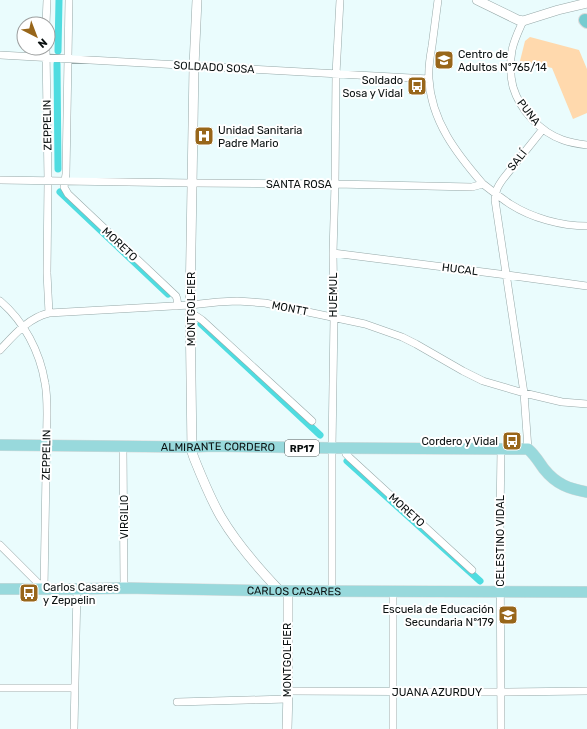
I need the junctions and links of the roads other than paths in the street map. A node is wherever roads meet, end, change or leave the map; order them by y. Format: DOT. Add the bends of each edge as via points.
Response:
graph roads {
  1 [pos="47,0"];
  2 [pos="69,0"];
  3 [pos="197,0"];
  4 [pos="340,0"];
  5 [pos="438,0"];
  6 [pos="477,0"];
  7 [pos="580,3"];
  8 [pos="46,16"];
  9 [pos="523,21"];
  10 [pos="586,22"];
  11 [pos="0,55"];
  12 [pos="46,58"];
  13 [pos="68,59"];
  14 [pos="194,66"];
  15 [pos="336,74"];
  16 [pos="429,79"];
  17 [pos="543,129"];
  18 [pos="587,144"];
  19 [pos="0,180"];
  20 [pos="48,181"];
  21 [pos="65,181"];
  22 [pos="192,183"];
  23 [pos="335,184"];
  24 [pos="483,184"];
  25 [pos="495,194"];
  26 [pos="587,226"];
  27 [pos="333,253"];
  28 [pos="506,275"];
  29 [pos="587,286"];
  30 [pos="0,301"];
  31 [pos="190,305"];
  32 [pos="178,306"];
  33 [pos="49,312"];
  34 [pos="190,316"];
  35 [pos="334,317"];
  36 [pos="23,326"];
  37 [pos="0,350"];
  38 [pos="524,393"];
  39 [pos="587,404"];
  40 [pos="312,422"];
  41 [pos="0,445"];
  42 [pos="46,445"];
  43 [pos="123,446"];
  44 [pos="192,447"];
  45 [pos="332,448"];
  46 [pos="345,448"];
  47 [pos="501,449"];
  48 [pos="528,449"];
  49 [pos="587,492"];
  50 [pos="0,545"];
  51 [pos="472,570"];
  52 [pos="124,588"];
  53 [pos="0,589"];
  54 [pos="44,589"];
  55 [pos="77,589"];
  56 [pos="332,590"];
  57 [pos="284,591"];
  58 [pos="393,591"];
  59 [pos="500,592"];
  60 [pos="587,592"];
  61 [pos="0,688"];
  62 [pos="74,688"];
  63 [pos="587,691"];
  64 [pos="393,692"];
  65 [pos="501,692"];
  66 [pos="288,695"];
  67 [pos="177,702"];
  68 [pos="74,729"];
  69 [pos="287,729"];
  70 [pos="393,729"];
  71 [pos="501,729"];
  1 -- 8 [label="street"];
  2 -- 13 [label="street, ZEPPELIN"];
  3 -- 14 [label="street, MONTGOLFIER"];
  4 -- 15 [label="street, HUEMUL"];
  5 -- 16 [label="street"];
  6 -- 9 [label="street"];
  7 -- 9 [label="street"];
  7 -- 10 [label="street"];
  9 -- 17 [label="street, PUNA" via="512,48 513,86 518,100"];
  11 -- 12 [label="street, SOLDADO SOSA"];
  12 -- 13 [label="street, SOLDADO SOSA"];
  12 -- 20 [label="street, ZEPPELIN"];
  13 -- 14 [label="street, SOLDADO SOSA"];
  13 -- 21 [label="street, ZEPPELIN"];
  14 -- 15 [label="street, SOLDADO SOSA"];
  14 -- 22 [label="street, MONTGOLFIER"];
  15 -- 16 [label="street, SOLDADO SOSA"];
  15 -- 23 [label="street, HUEMUL"];
  16 -- 24 [label="street" via="431,97 444,132"];
  17 -- 18 [label="street, PUNA" via="572,143"];
  17 -- 25 [label="street, SALÍ" via="503,179"];
  19 -- 20 [label="street, SANTA ROSA"];
  20 -- 21 [label="street, SANTA ROSA"];
  20 -- 33 [label="street, ZEPPELIN"];
  21 -- 22 [label="street, SANTA ROSA"];
  21 -- 32 [label="street, MORETO" via="64,187 68,194 176,296"];
  22 -- 23 [label="street, SANTA ROSA"];
  22 -- 31 [label="street, MONTGOLFIER"];
  23 -- 24 [label="street, SANTA ROSA" via="472,187"];
  23 -- 27 [label="street, HUEMUL"];
  24 -- 25 [label="street"];
  25 -- 26 [label="street" via="533,215"];
  25 -- 28 [label="street"];
  27 -- 28 [label="street, HUCAL"];
  27 -- 35 [label="street, HUEMUL"];
  28 -- 29 [label="street, HUCAL"];
  28 -- 38 [label="street"];
  30 -- 36 [label="street"];
  31 -- 32 [label="street, MONTT"];
  31 -- 34 [label="street, MONTGOLFIER"];
  31 -- 35 [label="street, MONTT" via="237,301 265,303"];
  32 -- 33 [label="street, MONTT"];
  33 -- 36 [label="street"];
  34 -- 40 [label="street" via="202,320"];
  34 -- 44 [label="street, MONTGOLFIER"];
  35 -- 38 [label="street, MONTT" via="365,324 402,337 473,376"];
  35 -- 45 [label="street, HUEMUL"];
  36 -- 37 [label="street"];
  36 -- 42 [label="street, ZEPPELIN" via="37,354 45,382"];
  38 -- 39 [label="street, MONTT" via="562,402"];
  38 -- 48 [label="street"];
  41 -- 42 [label="main road, ALMIRANTE CORDERO / RP17"];
  42 -- 43 [label="main road, ALMIRANTE CORDERO / RP17"];
  42 -- 54 [label="street, ZEPPELIN"];
  43 -- 44 [label="main road, ALMIRANTE CORDERO / RP17"];
  43 -- 52 [label="street, VIRGILIO"];
  44 -- 45 [label="main road, ALMIRANTE CORDERO / RP17"];
  44 -- 57 [label="street, MONTGOLFIER" via="194,458 220,515 244,552"];
  45 -- 46 [label="main road, ALMIRANTE CORDERO / RP17"];
  45 -- 56 [label="street, HUEMUL"];
  46 -- 47 [label="main road, ALMIRANTE CORDERO / RP17"];
  46 -- 51 [label="street, MORETO" via="350,458"];
  47 -- 48 [label="main road, ALMIRANTE CORDERO / RP17"];
  47 -- 59 [label="street, CELESTINO VIDAL"];
  48 -- 49 [label="main road" via="560,484"];
  50 -- 54 [label="street"];
  52 -- 55 [label="main road, CARLOS CASARES"];
  52 -- 57 [label="main road, CARLOS CASARES"];
  53 -- 54 [label="main road, CARLOS CASARES"];
  54 -- 55 [label="main road, CARLOS CASARES"];
  55 -- 62 [label="street"];
  56 -- 57 [label="main road, CARLOS CASARES"];
  56 -- 58 [label="main road, CARLOS CASARES"];
  57 -- 66 [label="street, MONTGOLFIER"];
  58 -- 59 [label="main road, CARLOS CASARES"];
  58 -- 64 [label="street"];
  59 -- 60 [label="main road, CARLOS CASARES"];
  59 -- 65 [label="street, CELESTINO VIDAL"];
  61 -- 62 [label="street"];
  62 -- 68 [label="street"];
  63 -- 65 [label="street, JUANA AZURDUY"];
  64 -- 65 [label="street, JUANA AZURDUY"];
  64 -- 66 [label="street, JUANA AZURDUY"];
  64 -- 70 [label="street"];
  65 -- 71 [label="street, CELESTINO VIDAL"];
  66 -- 67 [label="street, JUANA AZURDUY"];
  66 -- 69 [label="street, MONTGOLFIER"];
}
